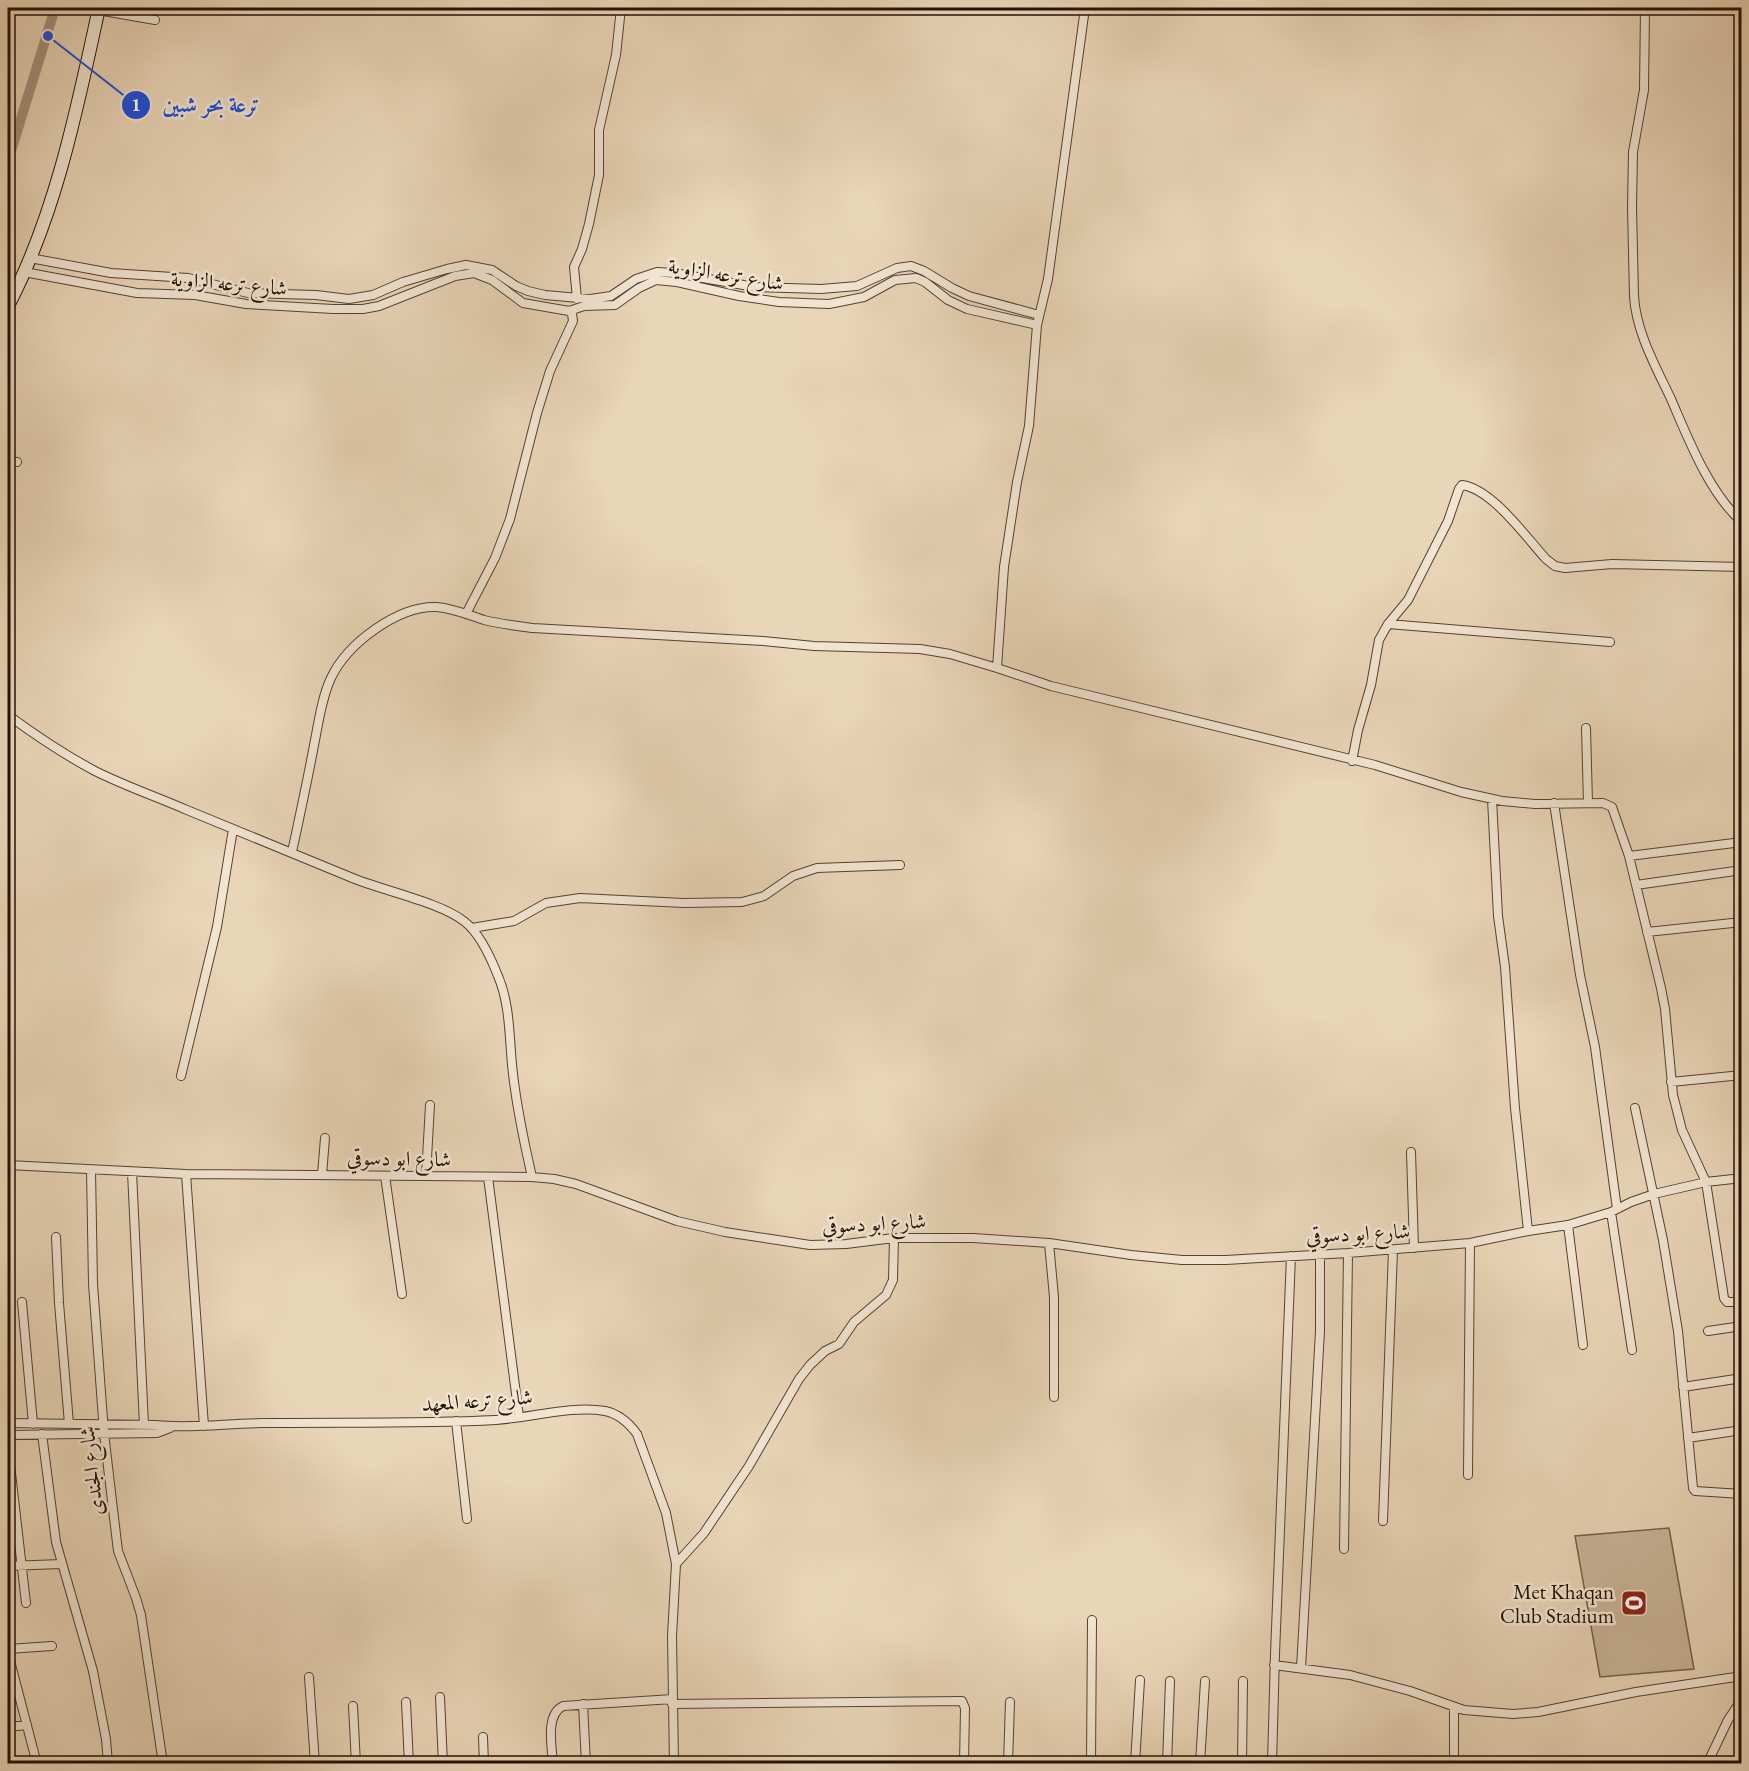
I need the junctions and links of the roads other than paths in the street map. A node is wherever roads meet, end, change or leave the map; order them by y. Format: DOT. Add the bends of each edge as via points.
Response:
graph roads {
  1 [pos="621,8"];
  2 [pos="1085,8"];
  3 [pos="1645,8"];
  4 [pos="98,9"];
  5 [pos="155,20"];
  6 [pos="30,258"];
  7 [pos="24,272"];
  8 [pos="577,299"];
  9 [pos="8,306"];
  10 [pos="569,311"];
  11 [pos="1039,315"];
  12 [pos="1036,325"];
  13 [pos="8,461"];
  14 [pos="17,462"];
  15 [pos="1742,522"];
  16 [pos="1742,567"];
  17 [pos="466,614"];
  18 [pos="1388,624"];
  19 [pos="1610,642"];
  20 [pos="997,668"];
  21 [pos="8,715"];
  22 [pos="1586,728"];
  23 [pos="1352,761"];
  24 [pos="1492,799"];
  25 [pos="1554,803"];
  26 [pos="1588,803"];
  27 [pos="233,829"];
  28 [pos="1742,842"];
  29 [pos="292,852"];
  30 [pos="1629,856"];
  31 [pos="900,865"];
  32 [pos="1742,870"];
  33 [pos="1636,885"];
  34 [pos="1742,922"];
  35 [pos="472,928"];
  36 [pos="1647,932"];
  37 [pos="1742,1075"];
  38 [pos="181,1076"];
  39 [pos="1671,1082"];
  40 [pos="430,1105"];
  41 [pos="1635,1108"];
  42 [pos="325,1138"];
  43 [pos="1411,1152"];
  44 [pos="8,1166"];
  45 [pos="91,1170"];
  46 [pos="132,1172"];
  47 [pos="186,1173"];
  48 [pos="322,1175"];
  49 [pos="385,1176"];
  50 [pos="426,1176"];
  51 [pos="488,1177"];
  52 [pos="532,1177"];
  53 [pos="1742,1178"];
  54 [pos="1706,1182"];
  55 [pos="1654,1194"];
  56 [pos="1614,1210"];
  57 [pos="1568,1225"];
  58 [pos="1528,1231"];
  59 [pos="56,1237"];
  60 [pos="894,1238"];
  61 [pos="1049,1243"];
  62 [pos="1470,1243"];
  63 [pos="1414,1248"];
  64 [pos="1393,1250"];
  65 [pos="1348,1253"];
  66 [pos="1320,1254"];
  67 [pos="1291,1256"];
  68 [pos="402,1294"];
  69 [pos="22,1302"];
  70 [pos="1742,1302"];
  71 [pos="1742,1326"];
  72 [pos="1708,1331"];
  73 [pos="1583,1345"];
  74 [pos="1632,1350"];
  75 [pos="1742,1378"];
  76 [pos="1683,1387"];
  77 [pos="1054,1397"];
  78 [pos="519,1417"];
  79 [pos="456,1422"];
  80 [pos="8,1423"];
  81 [pos="19,1424"];
  82 [pos="33,1424"];
  83 [pos="69,1424"];
  84 [pos="144,1425"];
  85 [pos="204,1426"];
  86 [pos="174,1427"];
  87 [pos="104,1429"];
  88 [pos="1742,1430"];
  89 [pos="42,1434"];
  90 [pos="8,1435"];
  91 [pos="21,1435"];
  92 [pos="1688,1438"];
  93 [pos="8,1447"];
  94 [pos="1468,1475"];
  95 [pos="1742,1494"];
  96 [pos="467,1519"];
  97 [pos="1383,1521"];
  98 [pos="1344,1549"];
  99 [pos="60,1563"];
  100 [pos="676,1564"];
  101 [pos="8,1566"];
  102 [pos="22,1566"];
  103 [pos="26,1603"];
  104 [pos="1092,1620"];
  105 [pos="52,1646"];
  106 [pos="8,1651"];
  107 [pos="1274,1665"];
  108 [pos="1301,1668"];
  109 [pos="9,1672"];
  110 [pos="1742,1676"];
  111 [pos="309,1677"];
  112 [pos="1140,1680"];
  113 [pos="1170,1681"];
  114 [pos="1205,1681"];
  115 [pos="1243,1681"];
  116 [pos="440,1697"];
  117 [pos="1742,1699"];
  118 [pos="672,1701"];
  119 [pos="406,1702"];
  120 [pos="1010,1702"];
  121 [pos="583,1704"];
  122 [pos="353,1706"];
  123 [pos="1454,1707"];
  124 [pos="27,1725"];
  125 [pos="8,1727"];
  126 [pos="483,1737"];
  127 [pos="37,1764"];
  128 [pos="108,1764"];
  129 [pos="163,1764"];
  130 [pos="315,1764"];
  131 [pos="356,1764"];
  132 [pos="409,1764"];
  133 [pos="443,1764"];
  134 [pos="484,1764"];
  135 [pos="553,1764"];
  136 [pos="586,1764"];
  137 [pos="674,1764"];
  138 [pos="964,1764"];
  139 [pos="1008,1764"];
  140 [pos="1091,1764"];
  141 [pos="1136,1764"];
  142 [pos="1167,1764"];
  143 [pos="1200,1764"];
  144 [pos="1242,1764"];
  145 [pos="1272,1764"];
  146 [pos="1454,1764"];
  147 [pos="1707,1764"];
  1 -- 8 [label="street" via="616,56 599,130 598,183 585,241 574,267"];
  2 -- 11 [label="street"];
  3 -- 15 [label="street" via="1644,90 1632,182 1636,315 1691,447 1725,504"];
  4 -- 5 [label="street"];
  4 -- 6 [label="main road" via="54,191"];
  6 -- 7 [label="main road"];
  6 -- 8 [label="street, شارع ترعه الزاوية" via="111,273 188,278 248,293 349,299 373,295 447,268 474,265 492,270 528,291"];
  7 -- 9 [label="main road"];
  7 -- 10 [label="street, شارع ترعه الزاوية" via="131,292 333,309 379,306 455,276 474,273 492,280 524,303"];
  8 -- 11 [label="street, شارع ترعه الزاوية" via="604,298 657,272 755,286 821,290 857,286 911,266 969,296"];
  10 -- 12 [label="street, شارع ترعه الزاوية" via="584,306 615,305 656,280 739,297 829,304 864,297 904,277 925,282 967,309"];
  10 -- 17 [label="street" via="573,321 547,382 510,519"];
  11 -- 12 [label="street"];
  12 -- 20 [label="street" via="1029,426 1004,567"];
  13 -- 14 [label="street"];
  16 -- 18 [label="street" via="1555,566 1496,504 1462,485 1408,600"];
  17 -- 20 [label="street" via="533,628 920,649"];
  17 -- 29 [label="street" via="434,607 416,609 368,634 346,657 331,678 322,705"];
  18 -- 19 [label="street"];
  18 -- 23 [label="street" via="1379,640"];
  20 -- 23 [label="street" via="1051,686"];
  21 -- 27 [label="street" via="96,771"];
  22 -- 26 [label="street"];
  23 -- 24 [label="street"];
  24 -- 25 [label="street"];
  24 -- 58 [label="street" via="1498,916"];
  25 -- 26 [label="street"];
  25 -- 56 [label="street" via="1595,1047"];
  26 -- 30 [label="street" via="1603,802 1612,807"];
  27 -- 29 [label="street"];
  27 -- 38 [label="street" via="217,927"];
  28 -- 30 [label="street"];
  29 -- 35 [label="street" via="454,915"];
  30 -- 33 [label="street"];
  31 -- 35 [label="street" via="817,868 793,876 764,896 742,902 560,900 546,903 514,921"];
  32 -- 33 [label="street"];
  33 -- 36 [label="street"];
  34 -- 36 [label="street"];
  35 -- 52 [label="street" via="503,990 520,1128"];
  36 -- 39 [label="street" via="1665,1009"];
  37 -- 39 [label="street"];
  39 -- 54 [label="street" via="1683,1130"];
  40 -- 50 [label="street"];
  41 -- 55 [label="street"];
  42 -- 48 [label="street"];
  43 -- 63 [label="street"];
  44 -- 45 [label="street, شارع ابو دسوقي"];
  45 -- 46 [label="street, شارع ابو دسوقي"];
  45 -- 87 [label="street, شارع الجندى" via="93,1284"];
  46 -- 47 [label="street, شارع ابو دسوقي"];
  46 -- 84 [label="street"];
  47 -- 48 [label="street, شارع ابو دسوقي"];
  47 -- 85 [label="street"];
  48 -- 49 [label="street, شارع ابو دسوقي"];
  49 -- 50 [label="street, شارع ابو دسوقي"];
  49 -- 68 [label="street"];
  50 -- 51 [label="street, شارع ابو دسوقي"];
  51 -- 52 [label="street, شارع ابو دسوقي"];
  51 -- 78 [label="street"];
  52 -- 60 [label="street, شارع ابو دسوقي" via="567,1182 677,1221 725,1232 810,1245"];
  53 -- 54 [label="street, شارع ابو دسوقي"];
  54 -- 55 [label="street, شارع ابو دسوقي"];
  54 -- 70 [label="street" via="1724,1298 1728,1302"];
  55 -- 56 [label="street, شارع ابو دسوقي"];
  55 -- 76 [label="street" via="1678,1331"];
  56 -- 57 [label="street, شارع ابو دسوقي"];
  56 -- 74 [label="street"];
  57 -- 58 [label="street, شارع ابو دسوقي"];
  57 -- 73 [label="street"];
  58 -- 62 [label="street, شارع ابو دسوقي"];
  59 -- 83 [label="street"];
  60 -- 61 [label="street, شارع ابو دسوقي"];
  60 -- 100 [label="street" via="893,1280 886,1295 854,1323 839,1344 825,1351 804,1372 749,1466 704,1533"];
  61 -- 67 [label="street, شارع ابو دسوقي" via="1182,1260"];
  61 -- 77 [label="street" via="1054,1297"];
  62 -- 63 [label="street, شارع ابو دسوقي"];
  62 -- 94 [label="street"];
  63 -- 64 [label="street, شارع ابو دسوقي"];
  64 -- 65 [label="street, شارع ابو دسوقي"];
  64 -- 97 [label="street"];
  65 -- 66 [label="street, شارع ابو دسوقي"];
  65 -- 98 [label="street"];
  66 -- 67 [label="street, شارع ابو دسوقي"];
  66 -- 108 [label="street" via="1318,1384"];
  67 -- 107 [label="street"];
  69 -- 82 [label="street"];
  71 -- 72 [label="street"];
  75 -- 76 [label="street"];
  76 -- 92 [label="street"];
  78 -- 79 [label="street, شارع ترعه المعهد"];
  78 -- 100 [label="street, شارع ترعه المعهد" via="592,1410 605,1411 629,1423 637,1434 666,1514"];
  79 -- 85 [label="street, شارع ترعه المعهد"];
  79 -- 96 [label="street"];
  80 -- 81 [label="street, شارع ترعه المعهد"];
  81 -- 82 [label="street, شارع ترعه المعهد"];
  81 -- 91 [label="street"];
  82 -- 83 [label="street, شارع ترعه المعهد"];
  83 -- 87 [label="street, شارع ترعه المعهد"];
  84 -- 86 [label="street, شارع ترعه المعهد"];
  84 -- 87 [label="street, شارع ترعه المعهد"];
  85 -- 86 [label="street, شارع ترعه المعهد"];
  86 -- 87 [label="street, شارع ترعه المعهد" via="157,1433"];
  87 -- 89 [label="street, شارع ترعه المعهد"];
  87 -- 129 [label="street, شارع الجندى" via="118,1551 139,1606"];
  88 -- 92 [label="street"];
  89 -- 91 [label="street, شارع ترعه المعهد"];
  89 -- 99 [label="street"];
  90 -- 91 [label="street, شارع ترعه المعهد"];
  92 -- 95 [label="street" via="1695,1491"];
  93 -- 102 [label="street"];
  99 -- 102 [label="street"];
  99 -- 128 [label="street" via="93,1671"];
  100 -- 118 [label="street, شارع ترعه المعهد"];
  101 -- 102 [label="street"];
  102 -- 103 [label="street"];
  104 -- 140 [label="street"];
  105 -- 106 [label="street"];
  106 -- 109 [label="street"];
  107 -- 108 [label="street"];
  107 -- 145 [label="street"];
  108 -- 123 [label="street" via="1350,1675"];
  109 -- 124 [label="street"];
  110 -- 123 [label="street" via="1532,1713 1481,1713"];
  111 -- 130 [label="street"];
  112 -- 141 [label="street"];
  113 -- 142 [label="street"];
  114 -- 143 [label="street"];
  115 -- 144 [label="street"];
  116 -- 133 [label="street"];
  117 -- 147 [label="street"];
  118 -- 121 [label="street"];
  118 -- 137 [label="street, شارع ترعه المعهد"];
  118 -- 138 [label="street" via="959,1700 965,1708"];
  119 -- 132 [label="street"];
  120 -- 139 [label="street"];
  121 -- 135 [label="street" via="563,1706 554,1714"];
  121 -- 136 [label="street"];
  122 -- 131 [label="street"];
  123 -- 146 [label="street"];
  124 -- 125 [label="street"];
  124 -- 127 [label="street"];
  126 -- 134 [label="street"];
}
